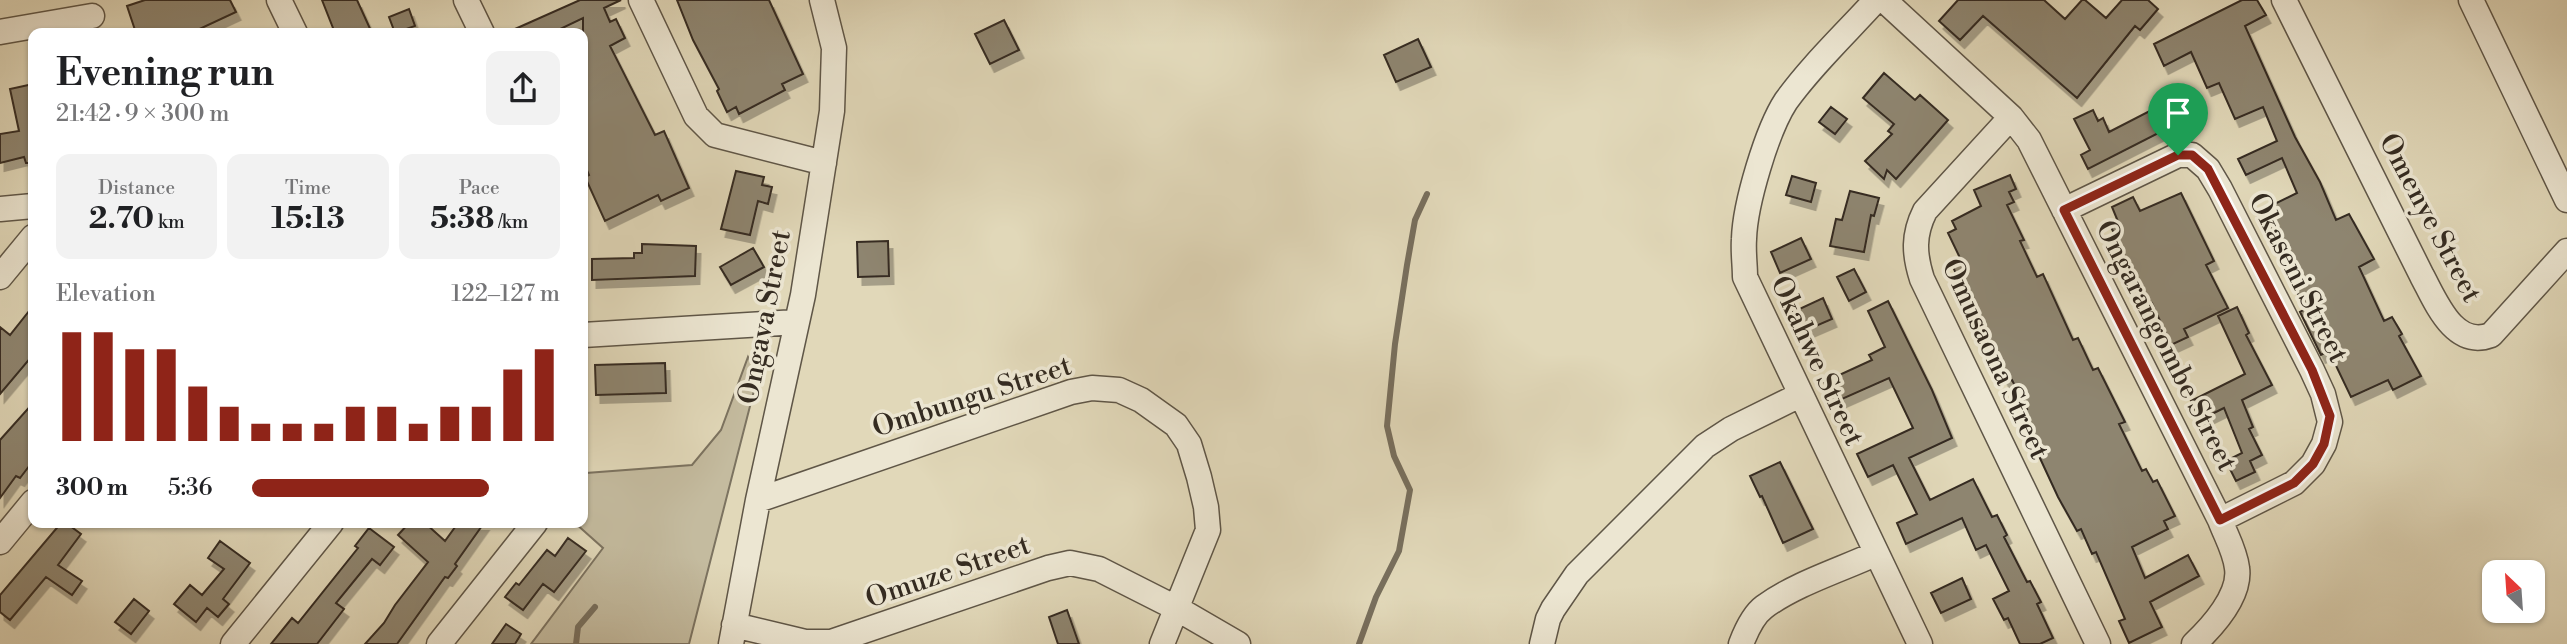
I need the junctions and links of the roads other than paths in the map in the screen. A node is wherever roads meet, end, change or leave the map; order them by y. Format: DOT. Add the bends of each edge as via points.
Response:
graph roads {
  1 [pos="279,0"];
  2 [pos="466,0"];
  3 [pos="641,0"];
  4 [pos="822,0"];
  5 [pos="1876,0"];
  6 [pos="1884,0"];
  7 [pos="2284,0"];
  8 [pos="2470,0"];
  9 [pos="92,16"];
  10 [pos="293,28"];
  11 [pos="480,28"];
  12 [pos="0,32"];
  13 [pos="2011,117"];
  14 [pos="824,163"];
  15 [pos="2567,200"];
  16 [pos="28,206"];
  17 [pos="0,209"];
  18 [pos="2064,210"];
  19 [pos="28,243"];
  20 [pos="2567,251"];
  21 [pos="0,277"];
  22 [pos="797,322"];
  23 [pos="588,335"];
  24 [pos="1800,396"];
  25 [pos="758,500"];
  26 [pos="28,508"];
  27 [pos="2220,520"];
  28 [pos="327,528"];
  29 [pos="531,528"];
  30 [pos="0,542"];
  31 [pos="1875,554"];
  32 [pos="1176,608"];
  33 [pos="732,635"];
  34 [pos="233,644"];
  35 [pos="439,644"];
  36 [pos="1163,644"];
  37 [pos="1238,644"];
  38 [pos="1542,644"];
  39 [pos="1741,644"];
  40 [pos="1920,644"];
  41 [pos="2098,644"];
  42 [pos="2194,644"];
  1 -- 10 [label="street"];
  2 -- 11 [label="street"];
  3 -- 14 [label="street" via="704,126 715,135"];
  4 -- 14 [label="street, Ongava Street" via="834,48"];
  5 -- 24 [label="street, Okahwe Street" via="1784,104 1759,165 1746,224 1745,277"];
  6 -- 13 [label="street, Ongarangombe Street"];
  7 -- 20 [label="street, Omenye Street" via="2422,276 2443,314 2459,331 2470,337 2491,335"];
  8 -- 15 [label="street"];
  9 -- 12 [label="street"];
  13 -- 18 [label="street, Ongarangombe Street" via="2029,140"];
  13 -- 41 [label="street, Omusaona Street" via="1924,211 1917,225 1915,258"];
  14 -- 22 [label="street, Ongava Street"];
  16 -- 17 [label="street"];
  18 -- 27 [label="street, Ongarangombe Street"];
  18 -- 27 [label="street, Okaseni Street" via="2165,160 2192,155 2220,189 2312,370 2330,416 2324,444 2313,464 2294,483"];
  19 -- 21 [label="street"];
  22 -- 23 [label="street"];
  22 -- 25 [label="street, Ongava Street"];
  24 -- 31 [label="street, Okahwe Street"];
  24 -- 38 [label="street" via="1705,446 1577,574 1553,609"];
  25 -- 32 [label="street, Ombungu Street" via="1071,393 1092,388 1119,390 1176,425 1189,444 1199,477 1208,530"];
  25 -- 33 [label="street, Ongava Street"];
  26 -- 30 [label="street"];
  27 -- 42 [label="street, Ongarangombe Street" via="2238,571 2234,591"];
  28 -- 34 [label="street"];
  29 -- 35 [label="street"];
  31 -- 39 [label="street" via="1762,608"];
  31 -- 40 [label="street, Okahwe Street"];
  32 -- 33 [label="street, Omuze Street" via="1098,569 1070,563 831,642"];
  32 -- 36 [label="street, Ombungu Street"];
  32 -- 37 [label="street, Omuze Street"];
}
